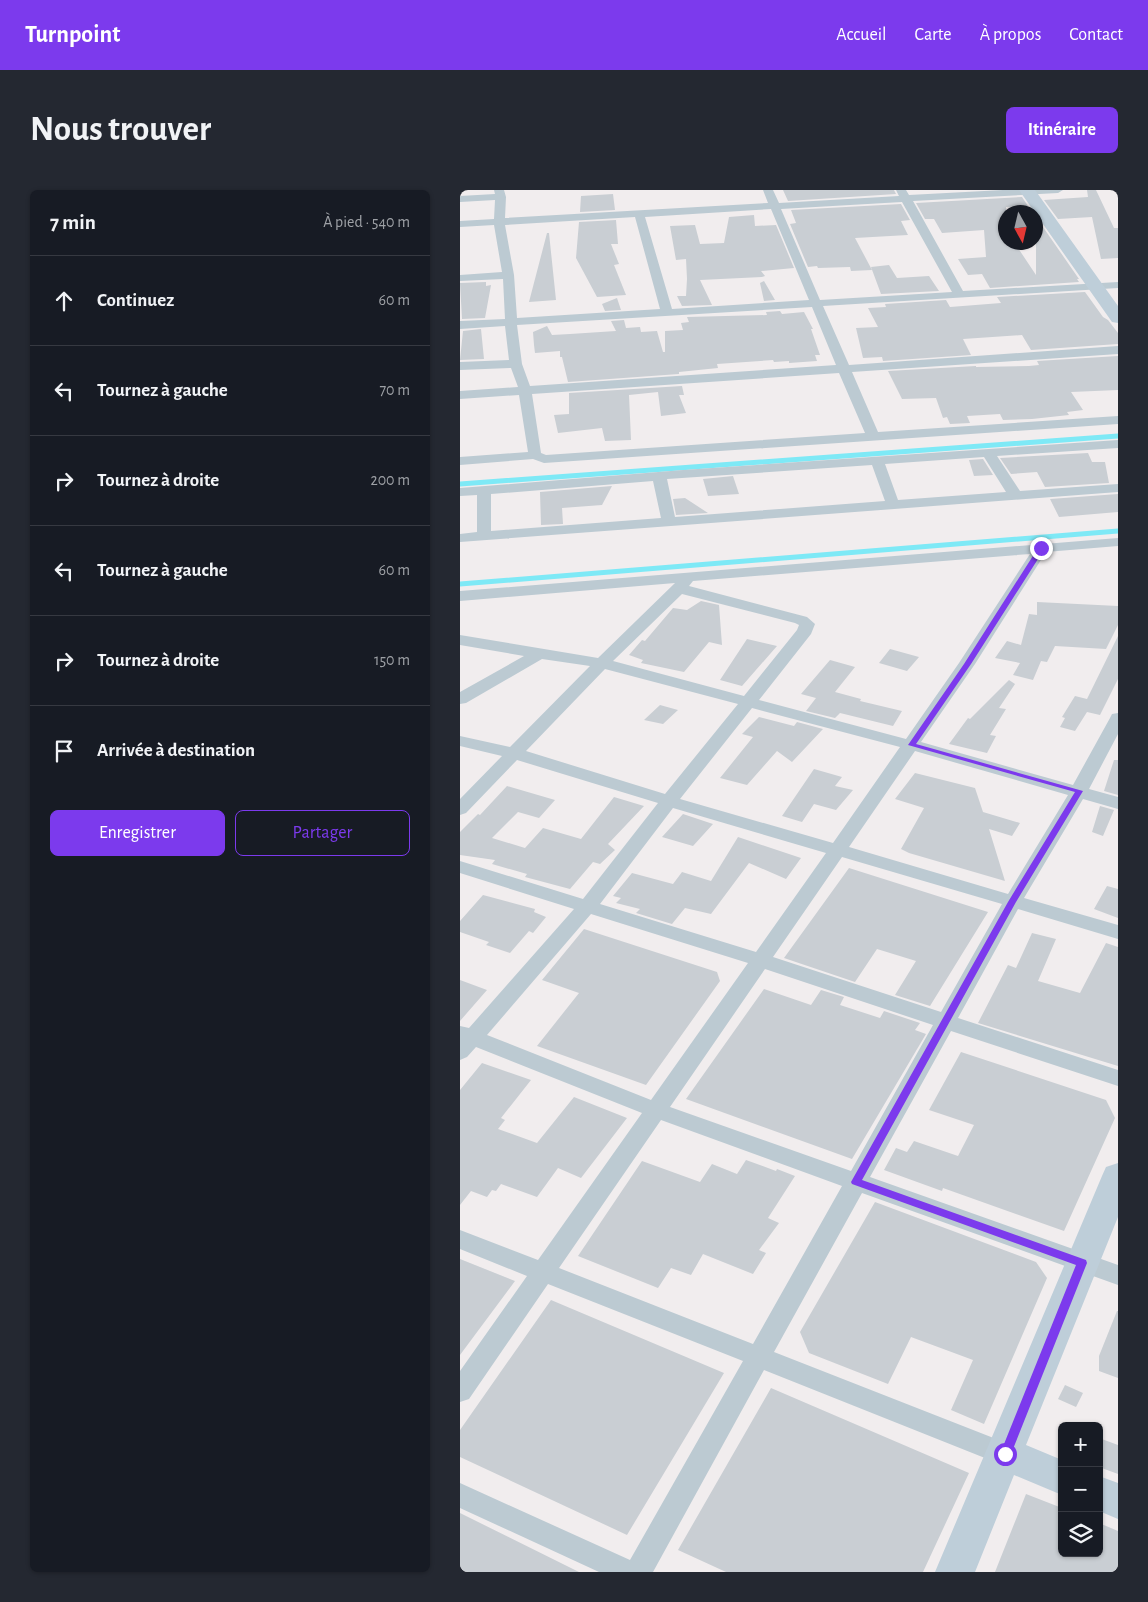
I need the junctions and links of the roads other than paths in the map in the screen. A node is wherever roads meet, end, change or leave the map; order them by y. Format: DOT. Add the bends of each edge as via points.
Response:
graph roads {
  1 [pos="768,190"];
  2 [pos="1058,190"];
  3 [pos="1027,191"];
  4 [pos="500,194"];
  5 [pos="903,194"];
  6 [pos="460,199"];
  7 [pos="775,206"];
  8 [pos="639,214"];
  9 [pos="499,222"];
  10 [pos="460,224"];
  11 [pos="508,275"];
  12 [pos="460,278"];
  13 [pos="1118,285"];
  14 [pos="1096,286"];
  15 [pos="959,294"];
  16 [pos="816,303"];
  17 [pos="666,313"];
  18 [pos="1118,318"];
  19 [pos="510,324"];
  20 [pos="460,325"];
  21 [pos="1118,350"];
  22 [pos="516,364"];
  23 [pos="460,366"];
  24 [pos="844,369"];
  25 [pos="525,390"];
  26 [pos="460,395"];
  27 [pos="1118,420"];
  28 [pos="873,437"];
  29 [pos="1118,444"];
  30 [pos="989,454"];
  31 [pos="535,455"];
  32 [pos="877,461"];
  33 [pos="460,462"];
  34 [pos="659,476"];
  35 [pos="1118,488"];
  36 [pos="484,490"];
  37 [pos="460,492"];
  38 [pos="1015,495"];
  39 [pos="893,505"];
  40 [pos="669,522"];
  41 [pos="484,536"];
  42 [pos="460,538"];
  43 [pos="1118,542"];
  44 [pos="1041,548"];
  45 [pos="685,583"];
  46 [pos="460,596"];
  47 [pos="460,640"];
  48 [pos="539,654"];
  49 [pos="602,663"];
  50 [pos="460,699"];
  51 [pos="748,702"];
  52 [pos="1118,718"];
  53 [pos="460,741"];
  54 [pos="911,745"];
  55 [pos="516,754"];
  56 [pos="1079,791"];
  57 [pos="669,801"];
  58 [pos="1118,803"];
  59 [pos="460,809"];
  60 [pos="837,851"];
  61 [pos="460,867"];
  62 [pos="1012,902"];
  63 [pos="588,906"];
  64 [pos="1118,932"];
  65 [pos="762,960"];
  66 [pos="945,1022"];
  67 [pos="464,1041"];
  68 [pos="1118,1078"];
  69 [pos="656,1110"];
  70 [pos="1118,1176"];
  71 [pos="856,1182"];
  72 [pos="460,1239"];
  73 [pos="1082,1263"];
  74 [pos="543,1272"];
  75 [pos="1118,1275"];
  76 [pos="758,1357"];
  77 [pos="460,1391"];
  78 [pos="1005,1454"];
  79 [pos="1058,1476"];
  80 [pos="1103,1495"];
  81 [pos="460,1496"];
  82 [pos="1118,1501"];
  83 [pos="628,1572"];
  84 [pos="638,1572"];
  85 [pos="955,1572"];
  1 -- 7 [label="street"];
  2 -- 3 [label="street"];
  3 -- 5 [label="street"];
  3 -- 14 [label="street"];
  4 -- 6 [label="street"];
  4 -- 9 [label="street"];
  5 -- 7 [label="street"];
  5 -- 15 [label="street"];
  7 -- 8 [label="street"];
  7 -- 16 [label="street"];
  8 -- 9 [label="street"];
  8 -- 17 [label="street"];
  9 -- 10 [label="street"];
  9 -- 11 [label="street"];
  11 -- 12 [label="street"];
  11 -- 19 [label="street"];
  13 -- 14 [label="street"];
  14 -- 15 [label="street"];
  14 -- 18 [label="street"];
  15 -- 16 [label="street"];
  16 -- 17 [label="street"];
  16 -- 24 [label="street"];
  17 -- 19 [label="street"];
  19 -- 20 [label="street"];
  19 -- 22 [label="street"];
  21 -- 24 [label="street"];
  22 -- 23 [label="street"];
  22 -- 25 [label="street"];
  24 -- 25 [label="street"];
  24 -- 28 [label="street"];
  25 -- 26 [label="street"];
  25 -- 31 [label="street"];
  27 -- 28 [label="street"];
  28 -- 31 [label="street" via="549,460"];
  29 -- 30 [label="street"];
  30 -- 32 [label="street"];
  30 -- 38 [label="street"];
  31 -- 33 [label="street"];
  32 -- 34 [label="street"];
  32 -- 39 [label="street"];
  34 -- 36 [label="street"];
  34 -- 40 [label="street"];
  35 -- 38 [label="street"];
  36 -- 37 [label="street"];
  36 -- 41 [label="street"];
  38 -- 39 [label="street"];
  39 -- 40 [label="street"];
  40 -- 41 [label="street"];
  41 -- 42 [label="street"];
  43 -- 44 [label="street"];
  44 -- 45 [label="street"];
  44 -- 54 [label="street"];
  45 -- 46 [label="street"];
  45 -- 49 [label="street"];
  45 -- 51 [label="street" via="807,624 805,631"];
  47 -- 48 [label="street"];
  48 -- 49 [label="street"];
  48 -- 50 [label="street"];
  49 -- 51 [label="street"];
  49 -- 55 [label="street"];
  51 -- 54 [label="street"];
  51 -- 57 [label="street"];
  52 -- 56 [label="street"];
  53 -- 55 [label="street"];
  54 -- 56 [label="street"];
  54 -- 60 [label="street"];
  55 -- 57 [label="street"];
  55 -- 59 [label="street"];
  56 -- 58 [label="street"];
  56 -- 62 [label="street"];
  57 -- 60 [label="street"];
  57 -- 63 [label="street"];
  60 -- 62 [label="street"];
  60 -- 65 [label="street"];
  61 -- 63 [label="street"];
  62 -- 64 [label="street"];
  62 -- 66 [label="street"];
  63 -- 65 [label="street"];
  63 -- 67 [label="street"];
  65 -- 66 [label="street"];
  65 -- 69 [label="street"];
  66 -- 68 [label="street"];
  66 -- 71 [label="street"];
  67 -- 69 [label="street"];
  69 -- 71 [label="street"];
  69 -- 74 [label="street"];
  70 -- 73 [label="street"];
  71 -- 73 [label="street"];
  71 -- 76 [label="street"];
  72 -- 74 [label="street"];
  73 -- 75 [label="street"];
  73 -- 78 [label="street"];
  74 -- 76 [label="street"];
  74 -- 77 [label="street"];
  76 -- 78 [label="street"];
  76 -- 84 [label="street"];
  78 -- 79 [label="street"];
  78 -- 85 [label="street"];
  80 -- 82 [label="street"];
  81 -- 83 [label="street"];
}
